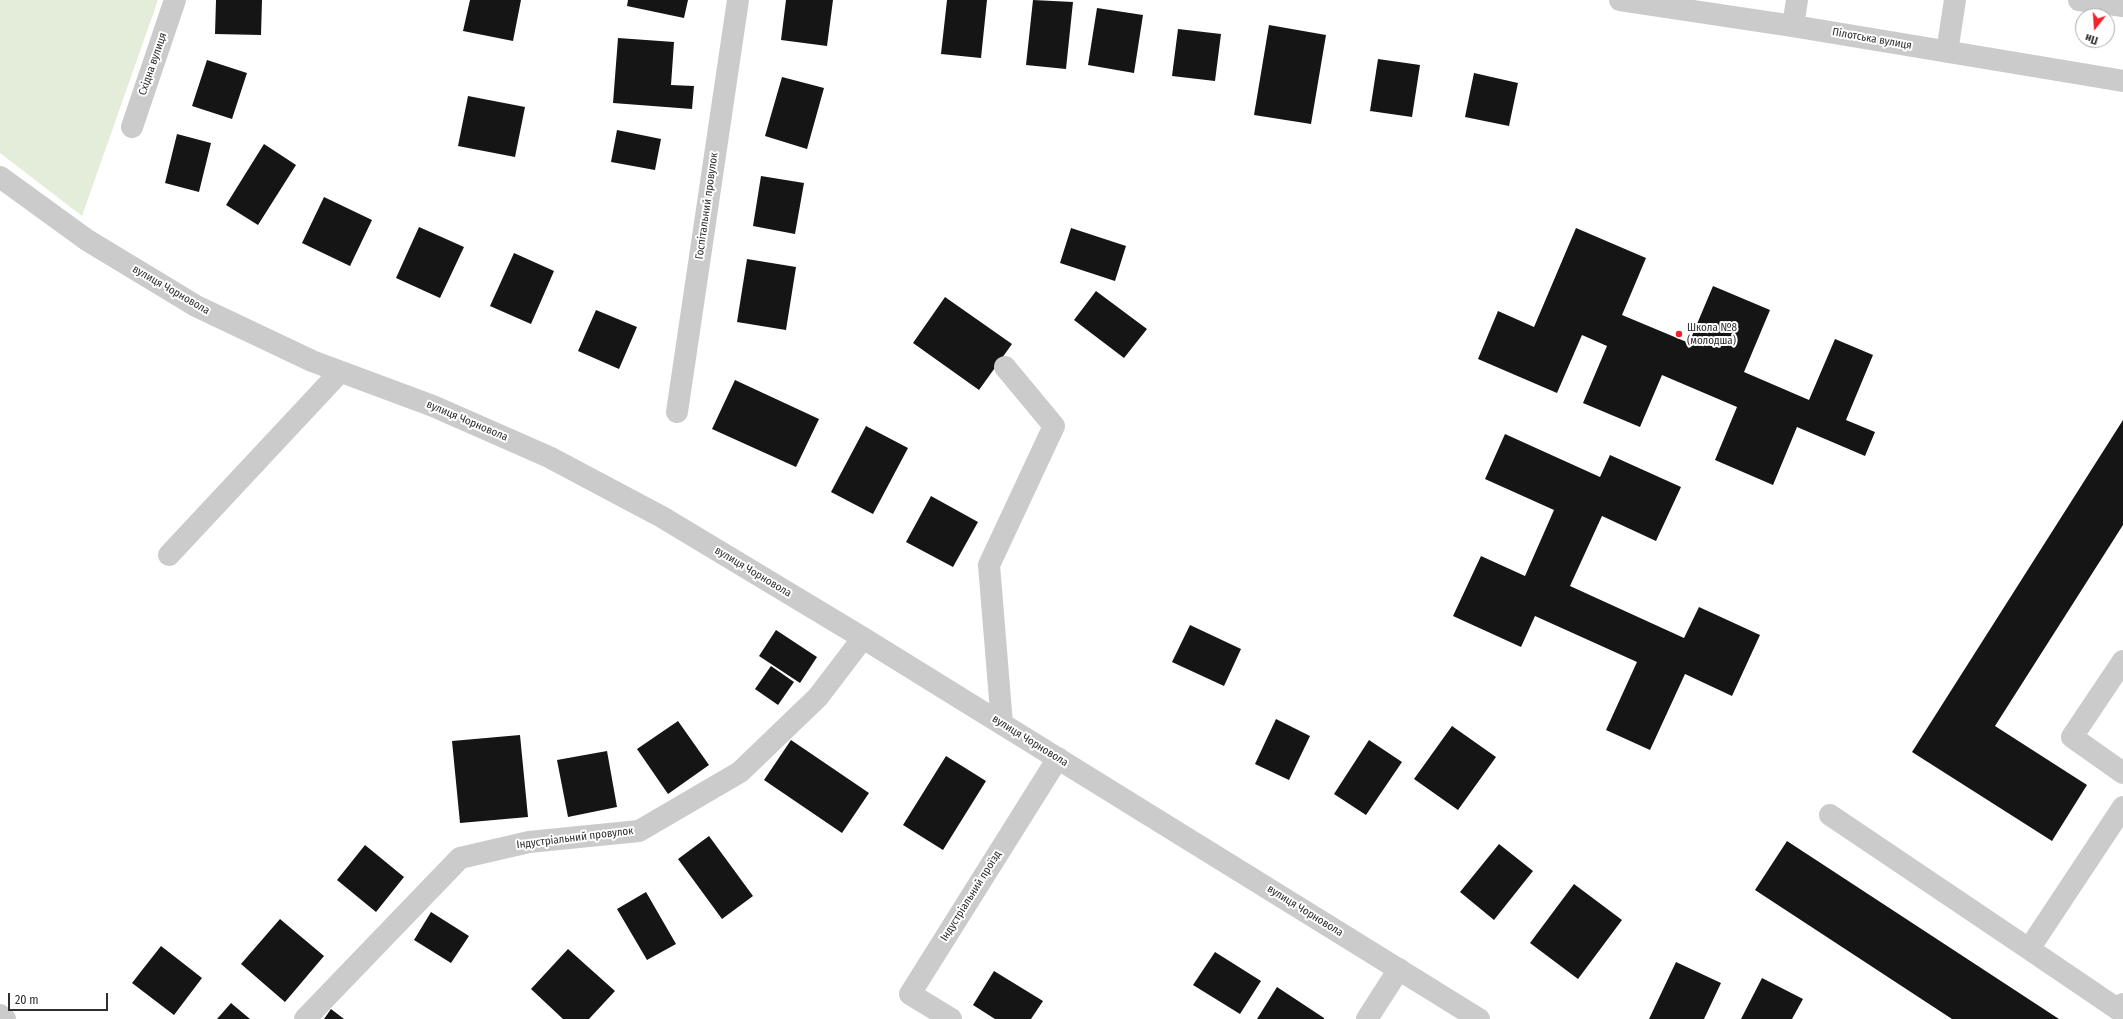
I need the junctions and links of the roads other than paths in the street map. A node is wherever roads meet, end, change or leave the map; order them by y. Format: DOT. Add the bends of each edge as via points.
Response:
graph roads {
  1 [pos="175,0"];
  2 [pos="738,0"];
  3 [pos="1620,0"];
  4 [pos="1797,0"];
  5 [pos="1955,0"];
  6 [pos="2080,0"];
  7 [pos="2123,6"];
  8 [pos="1793,26"];
  9 [pos="1947,52"];
  10 [pos="2123,81"];
  11 [pos="132,127"];
  12 [pos="0,177"];
  13 [pos="1006,367"];
  14 [pos="340,372"];
  15 [pos="677,412"];
  16 [pos="169,555"];
  17 [pos="863,638"];
  18 [pos="2123,662"];
  19 [pos="1002,724"];
  20 [pos="1058,758"];
  21 [pos="2123,773"];
  22 [pos="2123,807"];
  23 [pos="1830,815"];
  24 [pos="2029,949"];
  25 [pos="1399,969"];
  26 [pos="2123,1004"];
  27 [pos="0,1015"];
  28 [pos="5,1019"];
  29 [pos="305,1019"];
  30 [pos="951,1019"];
  31 [pos="1367,1019"];
  32 [pos="1479,1019"];
  1 -- 11 [label="street, Східна вулиця"];
  2 -- 15 [label="street, Госпітальний провулок"];
  3 -- 8 [label="street, Пілотська вулиця"];
  4 -- 8 [label="street"];
  5 -- 9 [label="street"];
  6 -- 7 [label="street"];
  8 -- 9 [label="street, Пілотська вулиця"];
  9 -- 10 [label="street, Пілотська вулиця"];
  12 -- 14 [label="street, вулиця Чорновола" via="87,240 196,306"];
  13 -- 19 [label="street" via="1054,426 989,565"];
  14 -- 16 [label="street"];
  14 -- 17 [label="street, вулиця Чорновола" via="433,406 549,457 662,517"];
  17 -- 19 [label="street, вулиця Чорновола"];
  17 -- 29 [label="street, Індустріальний провулок" via="818,697 740,772 640,831 529,842 460,858"];
  18 -- 21 [label="street" via="2072,737"];
  19 -- 20 [label="street, вулиця Чорновола"];
  20 -- 25 [label="street, вулиця Чорновола"];
  20 -- 30 [label="street, Індустріальний проїзд" via="910,994"];
  22 -- 24 [label="street"];
  23 -- 24 [label="street"];
  24 -- 26 [label="street" via="2119,1010"];
  25 -- 31 [label="street"];
  25 -- 32 [label="street, вулиця Чорновола"];
  27 -- 28 [label="street"];
}
